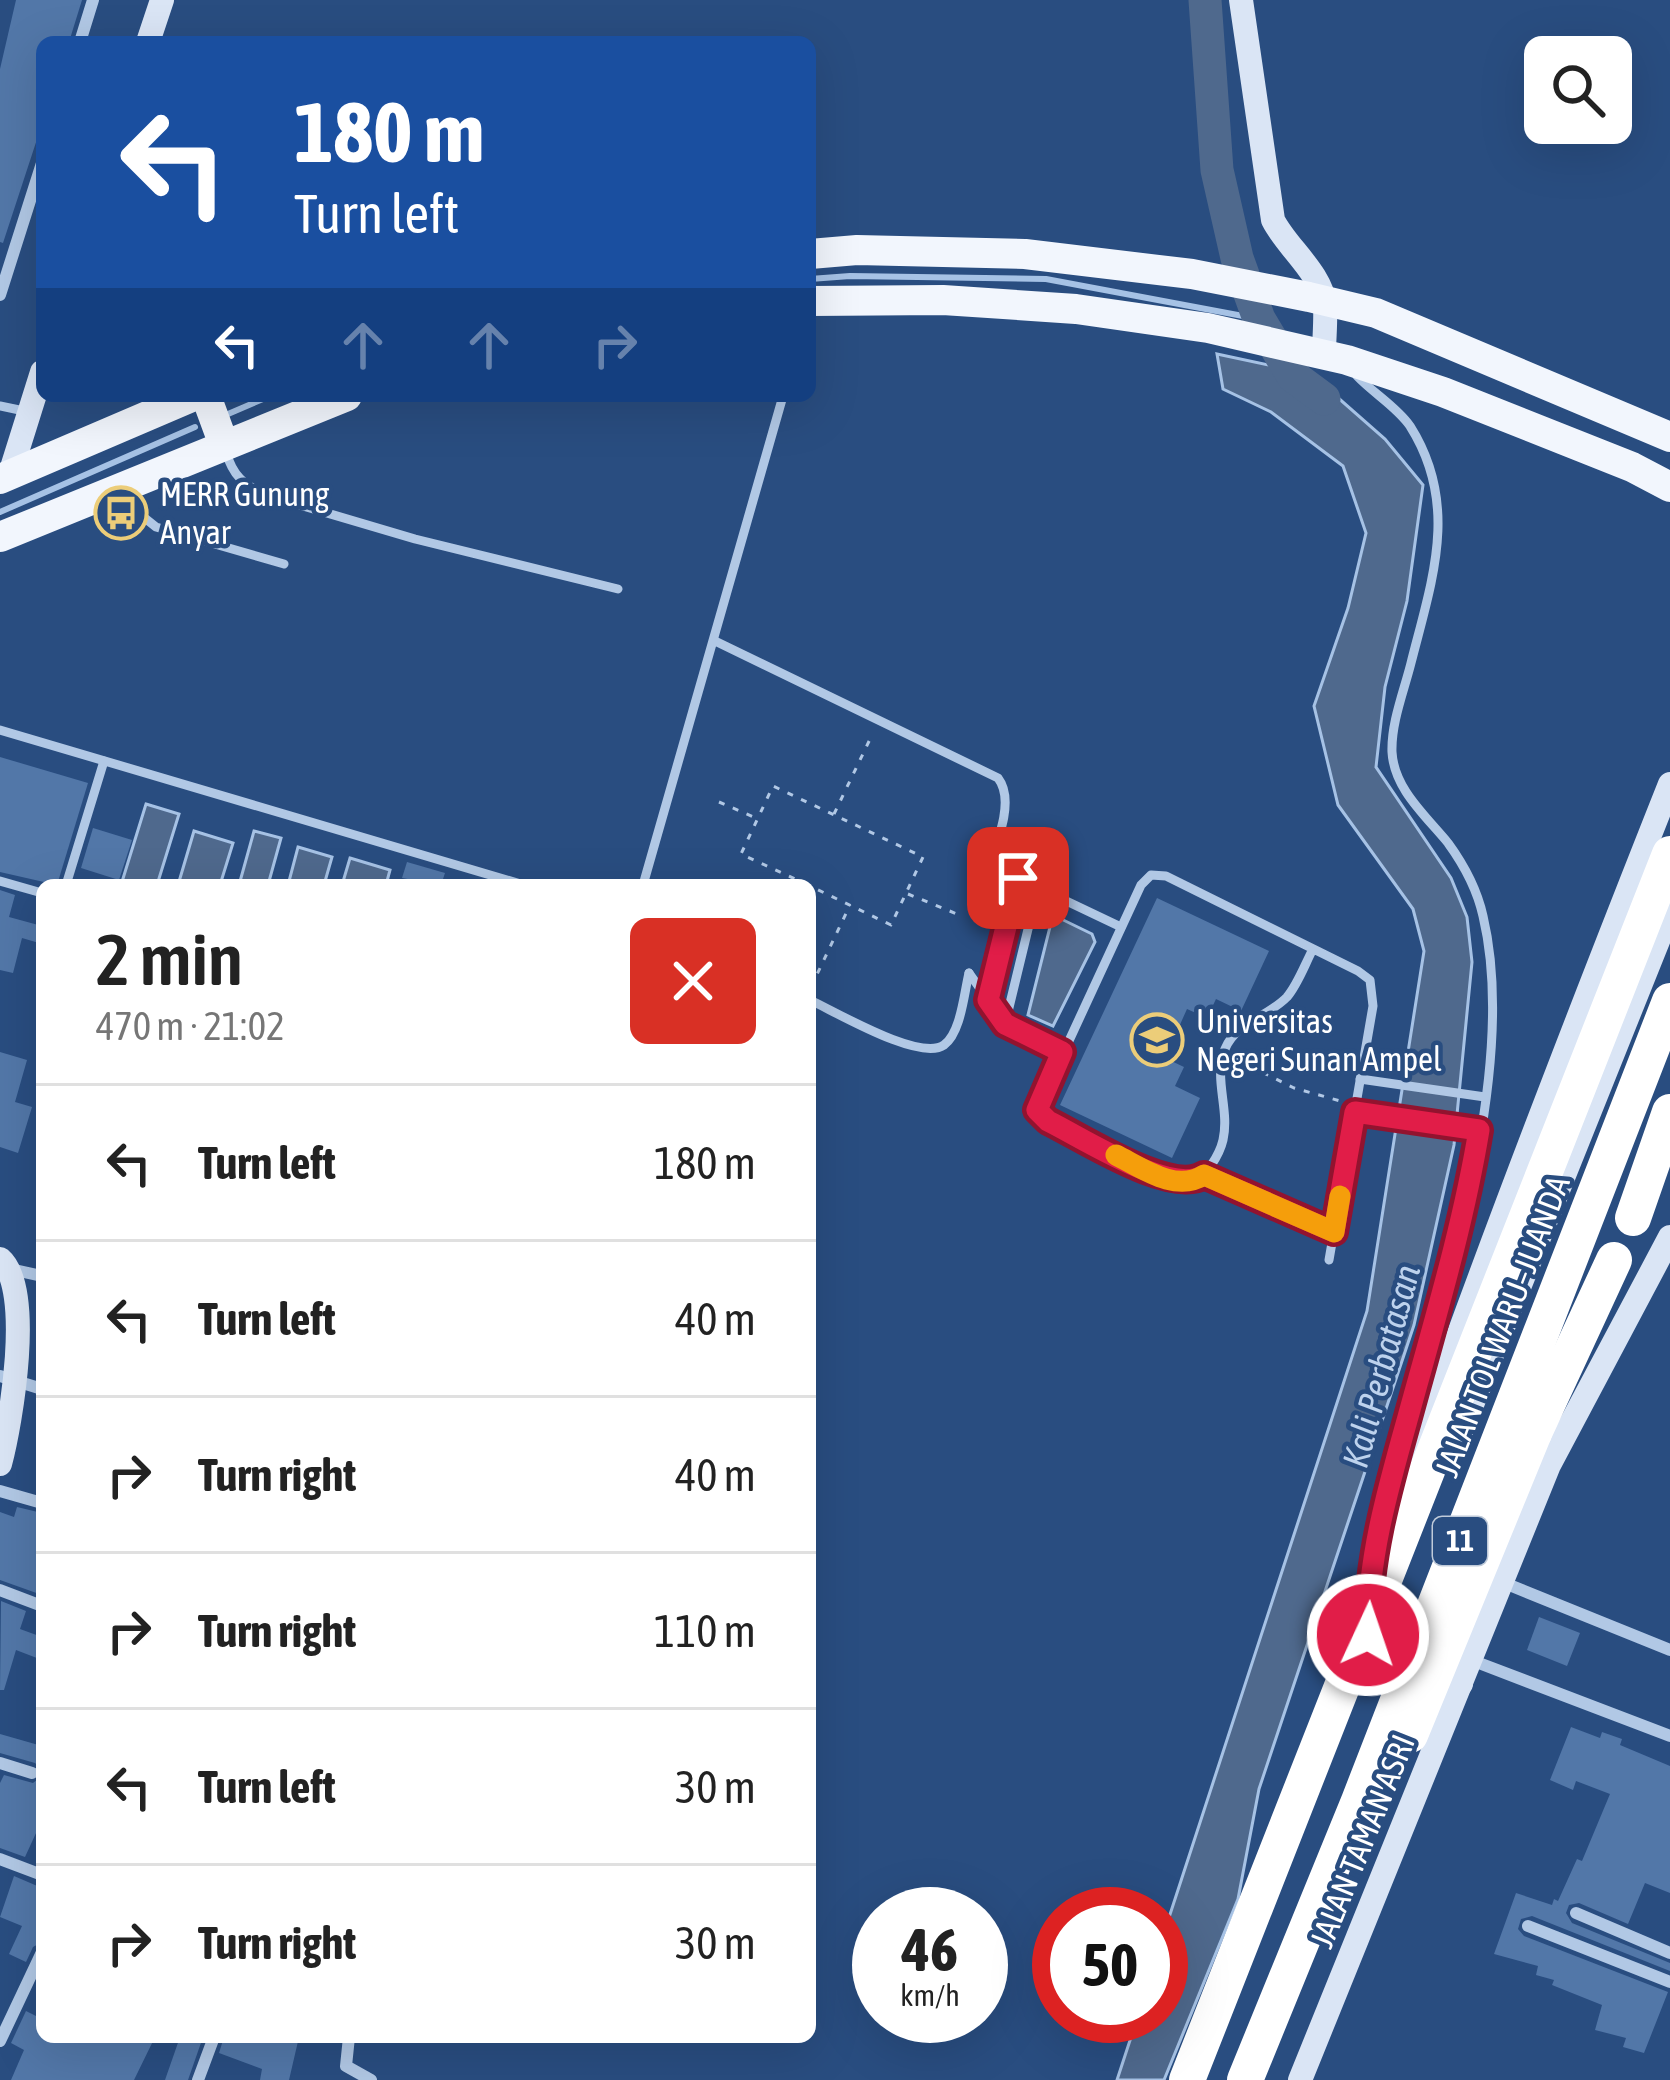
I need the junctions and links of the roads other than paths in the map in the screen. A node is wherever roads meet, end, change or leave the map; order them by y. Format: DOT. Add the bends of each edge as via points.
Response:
graph roads {
  1 [pos="93,0"];
  2 [pos="162,0"];
  3 [pos="1240,0"];
  4 [pos="82,36"];
  5 [pos="150,36"];
  6 [pos="36,182"];
  7 [pos="816,253"];
  8 [pos="0,295"];
  9 [pos="1317,299"];
  10 [pos="816,301"];
  11 [pos="1327,356"];
  12 [pos="36,390"];
  13 [pos="180,402"];
  14 [pos="208,402"];
  15 [pos="331,402"];
  16 [pos="781,402"];
  17 [pos="0,406"];
  18 [pos="29,412"];
  19 [pos="1670,437"];
  20 [pos="224,445"];
  21 [pos="1632,467"];
  22 [pos="5,477"];
  23 [pos="1670,487"];
  24 [pos="112,491"];
  25 [pos="1670,505"];
  26 [pos="0,537"];
  27 [pos="284,564"];
  28 [pos="618,589"];
  29 [pos="715,641"];
  30 [pos="0,730"];
  31 [pos="104,761"];
  32 [pos="1670,784"];
  33 [pos="1670,854"];
  34 [pos="1018,878"];
  35 [pos="67,879"];
  36 [pos="504,879"];
  37 [pos="646,879"];
  38 [pos="0,881"];
  39 [pos="1038,887"];
  40 [pos="36,891"];
  41 [pos="1670,911"];
  42 [pos="1121,927"];
  43 [pos="1313,949"];
  44 [pos="988,1000"];
  45 [pos="1670,1001"];
  46 [pos="816,1003"];
  47 [pos="1005,1024"];
  48 [pos="1062,1052"];
  49 [pos="1360,1079"];
  50 [pos="1484,1096"];
  51 [pos="1355,1108"];
  52 [pos="1670,1112"];
  53 [pos="1479,1130"];
  54 [pos="1204,1175"];
  55 [pos="1633,1218"];
  56 [pos="1334,1232"];
  57 [pos="1670,1238"];
  58 [pos="1330,1260"];
  59 [pos="1614,1260"];
  60 [pos="5,1264"];
  61 [pos="36,1274"];
  62 [pos="20,1382"];
  63 [pos="1,1457"];
  64 [pos="0,1491"];
  65 [pos="36,1501"];
  66 [pos="1382,1526"];
  67 [pos="1501,1581"];
  68 [pos="0,1590"];
  69 [pos="36,1604"];
  70 [pos="1374,1650"];
  71 [pos="1670,1650"];
  72 [pos="1465,1671"];
  73 [pos="1670,1736"];
  74 [pos="0,1763"];
  75 [pos="32,1773"];
  76 [pos="0,1859"];
  77 [pos="36,1872"];
  78 [pos="1576,1913"];
  79 [pos="1528,1926"];
  80 [pos="1670,1953"];
  81 [pos="36,1965"];
  82 [pos="1670,1982"];
  83 [pos="1274,2011"];
  84 [pos="0,2041"];
  85 [pos="212,2043"];
  86 [pos="348,2043"];
  87 [pos="198,2080"];
  88 [pos="371,2080"];
  89 [pos="1187,2080"];
  90 [pos="1204,2080"];
  91 [pos="1245,2080"];
  92 [pos="1300,2080"];
  1 -- 4 [label="street"];
  2 -- 5 [label="main road"];
  3 -- 9 [label="main road" via="1273,220 1317,282"];
  6 -- 8 [label="street"];
  7 -- 9 [label="main road" via="1025,254"];
  9 -- 11 [label="main road"];
  9 -- 19 [label="main road" via="1376,313"];
  10 -- 11 [label="main road" via="1076,308"];
  11 -- 21 [label="main road"];
  11 -- 50 [label="lane" via="1407,422 1432,470 1440,521 1435,570 1393,756 1398,779 1480,901 1493,1024"];
  12 -- 18 [label="main road"];
  13 -- 22 [label="main road"];
  14 -- 20 [label="main road"];
  15 -- 20 [label="main road"];
  16 -- 29 [label="lane"];
  17 -- 18 [label="lane"];
  18 -- 22 [label="main road"];
  20 -- 24 [label="main road"];
  20 -- 28 [label="lane" via="232,473 266,495"];
  21 -- 23 [label="main road"];
  21 -- 25 [label="main road"];
  24 -- 26 [label="main road"];
  24 -- 27 [label="lane" via="156,527"];
  29 -- 34 [label="lane" via="998,778 1006,803 982,884"];
  29 -- 37 [label="lane"];
  30 -- 31 [label="lane"];
  31 -- 35 [label="lane"];
  31 -- 36 [label="lane"];
  32 -- 66 [label="main road"];
  33 -- 89 [label="highway, JALAN TOL WARU–JUANDA / 11, bridge"];
  34 -- 39 [label="lane"];
  34 -- 44 [label="lane"];
  38 -- 40 [label="lane"];
  39 -- 42 [label="lane"];
  39 -- 47 [label="lane"];
  41 -- 70 [label="main road"];
  42 -- 43 [label="lane" via="1150,875 1166,876"];
  42 -- 48 [label="lane"];
  43 -- 49 [label="lane" via="1370,980"];
  43 -- 54 [label="lane" via="1291,993 1244,1025 1224,1053 1223,1144"];
  44 -- 46 [label="lane" via="969,973 953,1034 929,1051"];
  44 -- 47 [label="lane"];
  45 -- 83 [label="highway, JALAN TOL WARU–JUANDA / 11, bridge"];
  47 -- 48 [label="lane"];
  48 -- 54 [label="lane" via="1037,1110 1048,1121 1169,1180"];
  49 -- 50 [label="lane"];
  49 -- 51 [label="lane"];
  50 -- 53 [label="lane"];
  51 -- 53 [label="lane"];
  51 -- 56 [label="lane"];
  52 -- 55 [label="highway"];
  53 -- 66 [label="lane"];
  54 -- 56 [label="lane"];
  56 -- 58 [label="lane"];
  57 -- 67 [label="main road, JALAN TAMAN ASRI" via="1558,1447"];
  59 -- 83 [label="highway, bridge" via="1368,1833 1304,1973"];
  60 -- 61 [label="street"];
  60 -- 62 [label="main road"];
  62 -- 63 [label="main road"];
  64 -- 65 [label="street"];
  66 -- 70 [label="main road" via="1369,1594"];
  67 -- 71 [label="street"];
  67 -- 72 [label="main road, JALAN TAMAN ASRI"];
  68 -- 69 [label="street"];
  70 -- 72 [label="main road"];
  70 -- 90 [label="main road"];
  72 -- 73 [label="street"];
  72 -- 92 [label="main road, JALAN TAMAN ASRI"];
  74 -- 75 [label="street"];
  76 -- 77 [label="street"];
  78 -- 80 [label="street"];
  79 -- 82 [label="street"];
  81 -- 84 [label="street"];
  83 -- 91 [label="highway, JALAN TOL WARU–JUANDA / 11, bridge"];
  85 -- 87 [label="street"];
  86 -- 88 [label="street" via="346,2066"];
}
